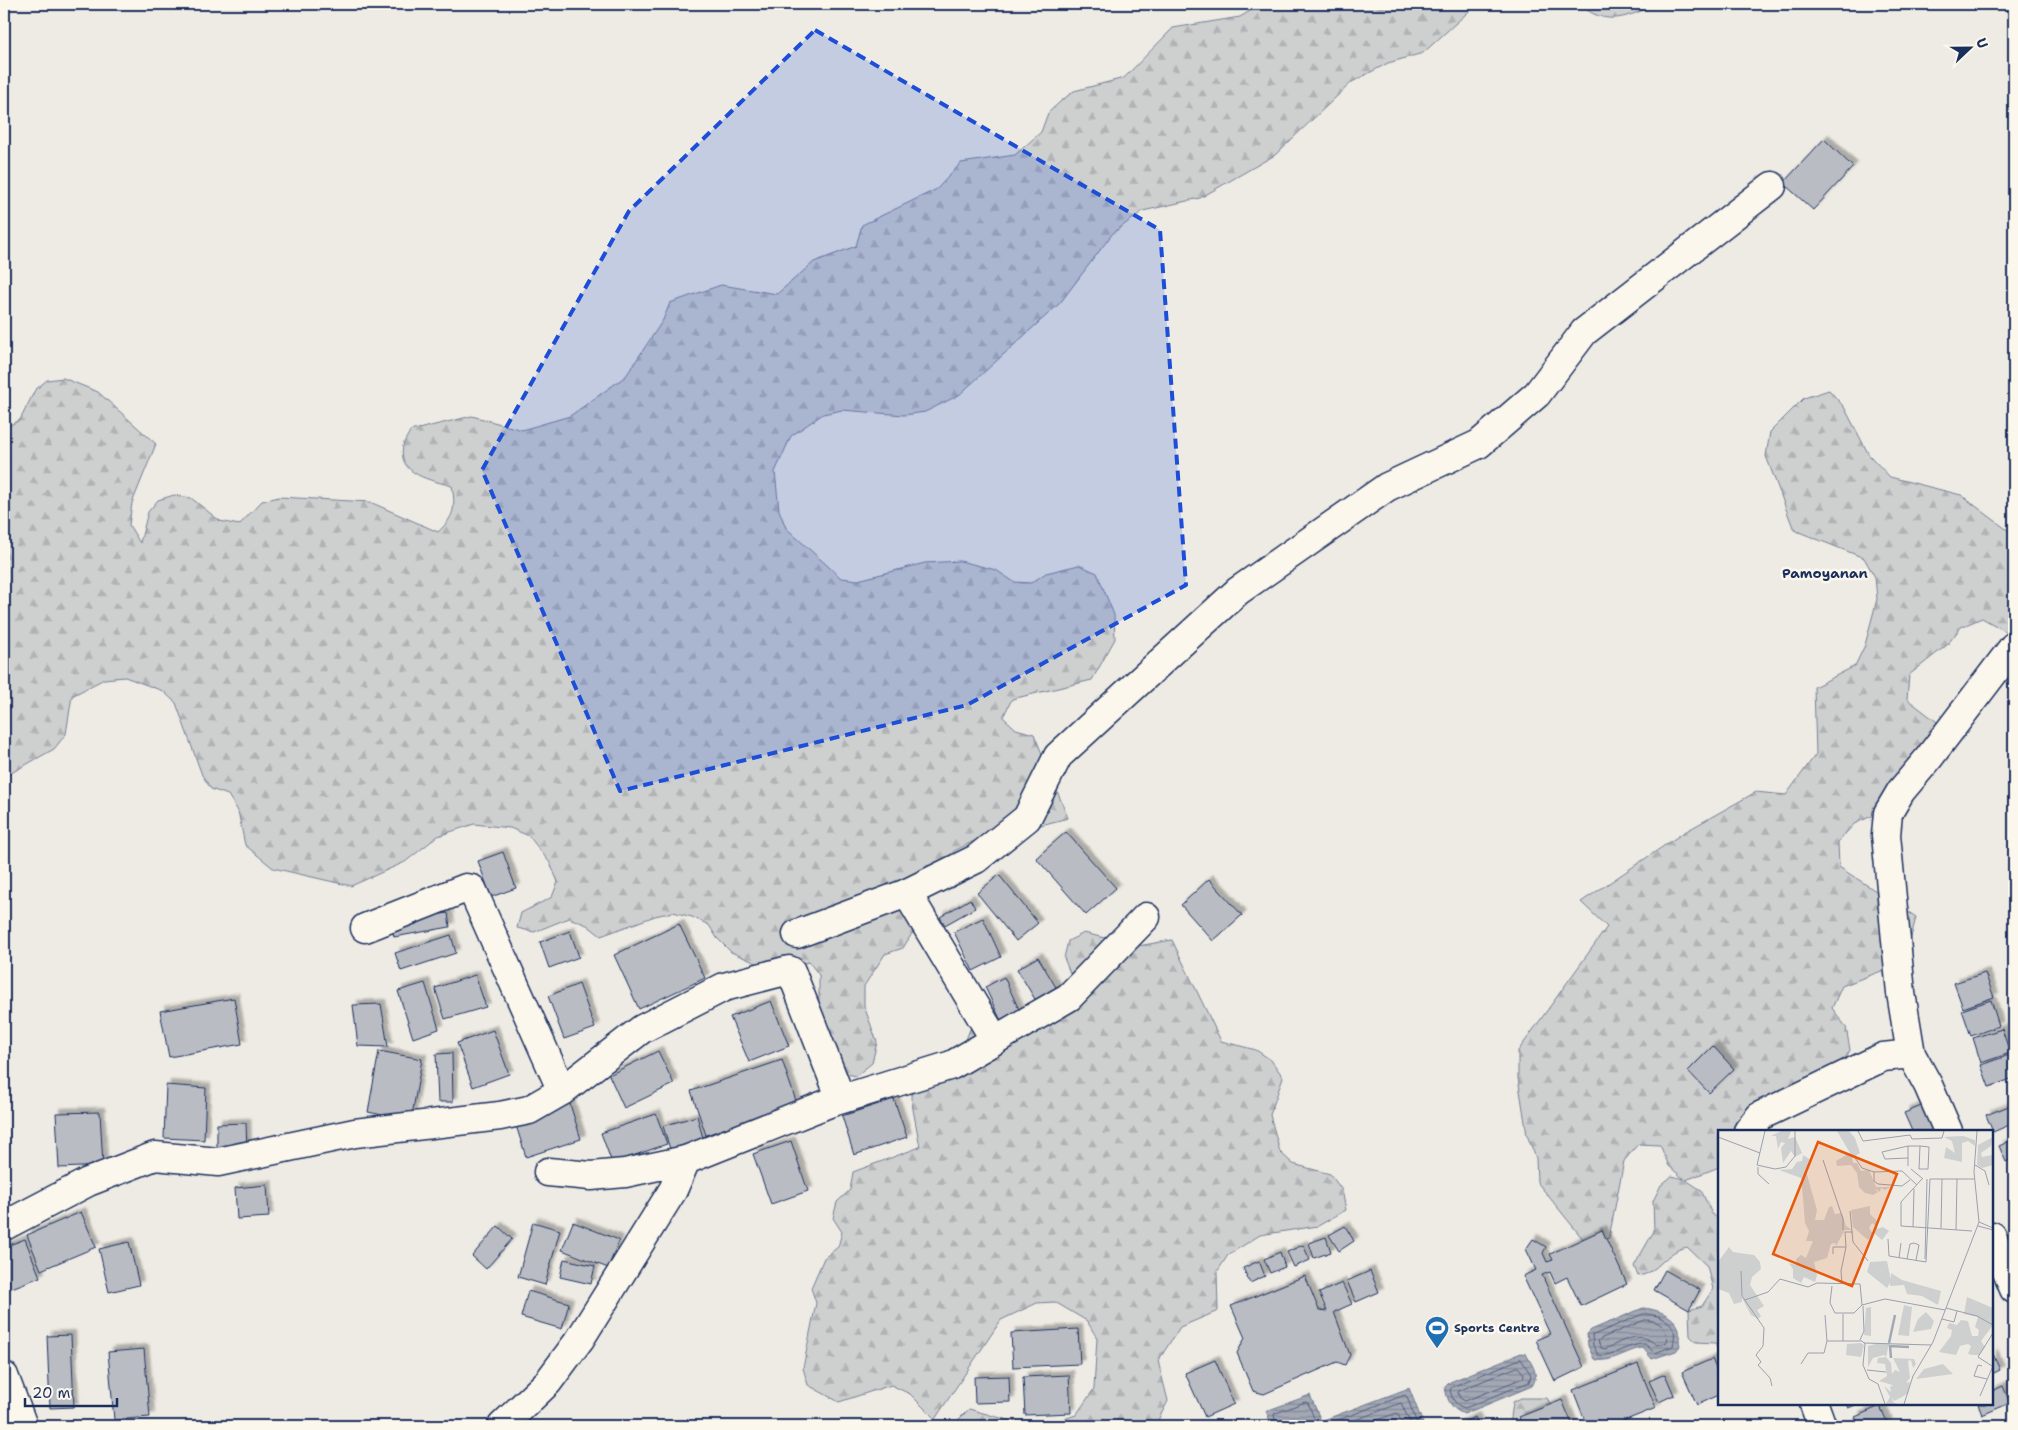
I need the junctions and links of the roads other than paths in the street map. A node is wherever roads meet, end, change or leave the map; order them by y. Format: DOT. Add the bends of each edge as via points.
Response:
graph roads {
  1 [pos="1772,186"];
  2 [pos="2014,646"];
  3 [pos="907,893"];
  4 [pos="1146,917"];
  5 [pos="365,928"];
  6 [pos="797,934"];
  7 [pos="995,1040"];
  8 [pos="1911,1054"];
  9 [pos="562,1091"];
  10 [pos="841,1099"];
  11 [pos="1749,1130"];
  12 [pos="1948,1130"];
  13 [pos="686,1160"];
  14 [pos="548,1172"];
  15 [pos="4,1226"];
  16 [pos="1993,1238"];
  17 [pos="2014,1289"];
  18 [pos="4,1376"];
  19 [pos="1814,1405"];
  20 [pos="23,1426"];
  21 [pos="502,1426"];
  22 [pos="1822,1426"];
  1 -- 3 [label="street" via="1584,332 1537,394 1479,444 1387,487 1238,591 1058,756 1027,818 976,859"];
  2 -- 8 [label="street" via="1901,791 1888,813 1886,844 1901,993"];
  3 -- 6 [label="street"];
  3 -- 7 [label="street"];
  4 -- 7 [label="street" via="1069,997"];
  5 -- 9 [label="street" via="466,888 472,889"];
  7 -- 10 [label="street" via="952,1065"];
  8 -- 11 [label="street" via="1883,1058 1760,1116"];
  8 -- 12 [label="street"];
  9 -- 10 [label="street" via="642,1029 724,987 789,970"];
  9 -- 15 [label="street" via="529,1110 500,1116 355,1133 218,1162 155,1156 88,1182"];
  10 -- 13 [label="street"];
  13 -- 14 [label="street" via="625,1173 591,1176"];
  13 -- 21 [label="street" via="673,1190 580,1339 548,1382"];
  16 -- 17 [label="street"];
  18 -- 20 [label="street"];
  19 -- 22 [label="street"];
}
